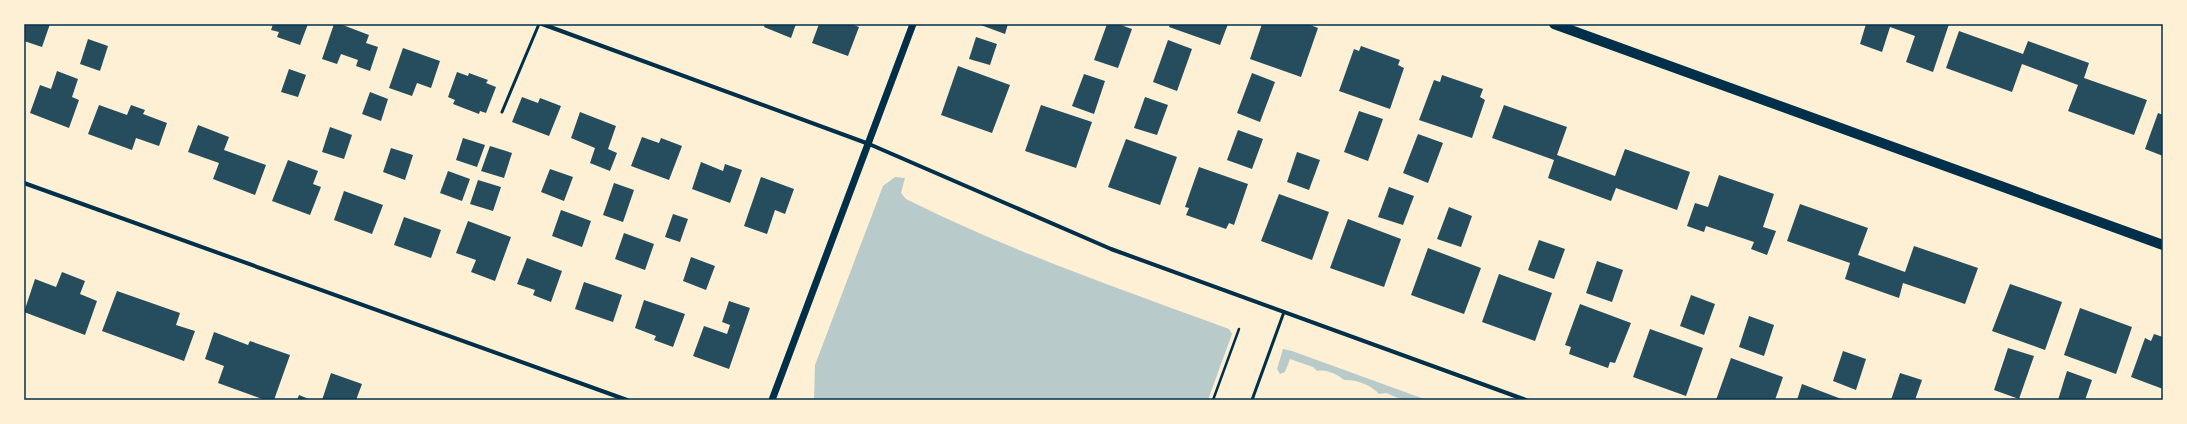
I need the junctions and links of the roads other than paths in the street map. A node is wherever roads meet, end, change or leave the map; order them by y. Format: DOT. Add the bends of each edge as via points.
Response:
graph roads {
  1 [pos="541,24"];
  2 [pos="913,24"];
  3 [pos="1554,24"];
  4 [pos="502,112"];
  5 [pos="869,144"];
  6 [pos="24,183"];
  7 [pos="2163,245"];
  8 [pos="1284,312"];
  9 [pos="626,400"];
  10 [pos="772,400"];
  11 [pos="1252,400"];
  12 [pos="1526,400"];
  1 -- 4 [label="lane"];
  1 -- 5 [label="street"];
  2 -- 5 [label="street"];
  3 -- 7 [label="main road"];
  5 -- 8 [label="street" via="1111,249"];
  5 -- 10 [label="street"];
  6 -- 9 [label="street"];
  8 -- 11 [label="lane"];
  8 -- 12 [label="street"];
}
